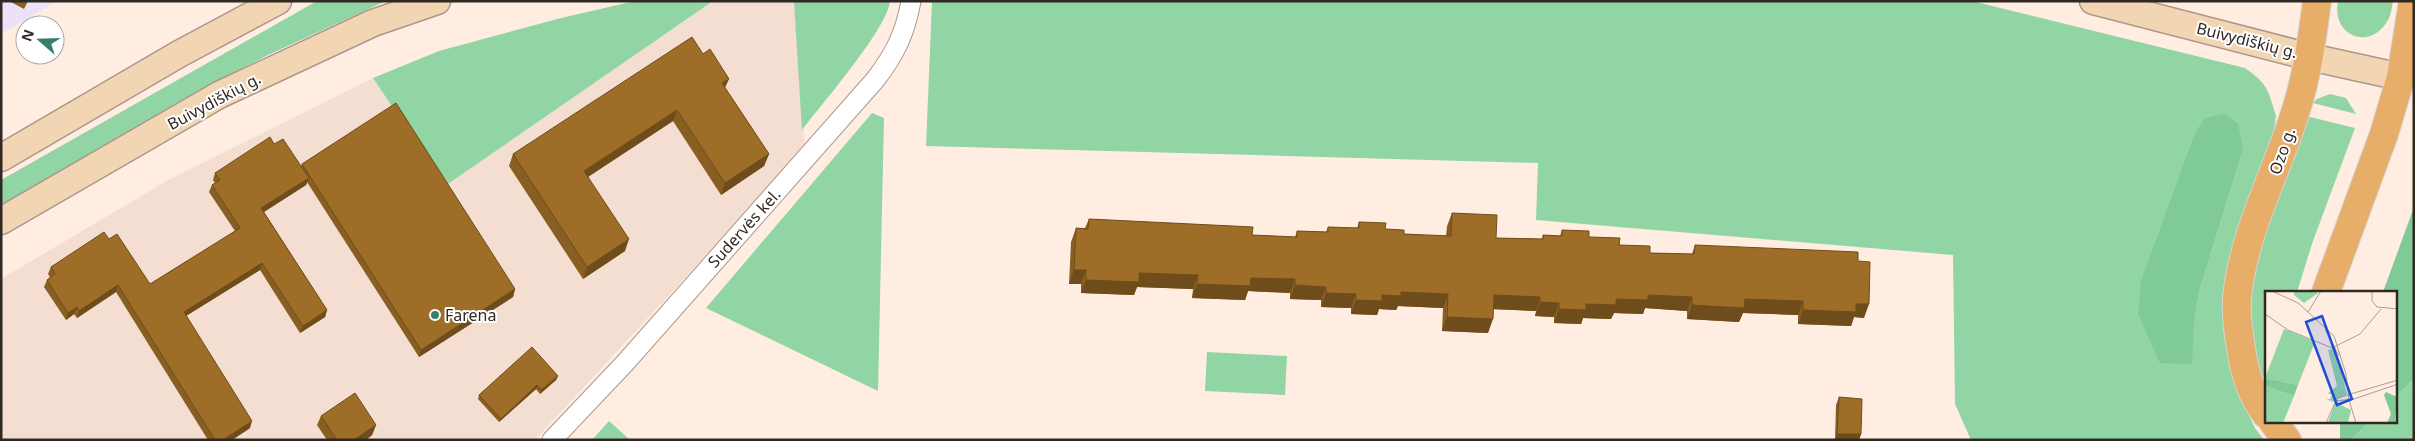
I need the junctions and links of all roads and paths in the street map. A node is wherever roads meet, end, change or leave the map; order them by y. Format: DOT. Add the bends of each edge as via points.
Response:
graph roads {
  1 [pos="278,1"];
  2 [pos="437,1"];
  3 [pos="912,1"];
  4 [pos="2093,1"];
  5 [pos="2317,1"];
  6 [pos="2413,1"];
  7 [pos="2310,57"];
  8 [pos="2407,78"];
  9 [pos="1,158"];
  10 [pos="1,222"];
  11 [pos="2326,291"];
  12 [pos="2265,413"];
  13 [pos="2274,424"];
  14 [pos="2294,424"];
  15 [pos="552,440"];
  16 [pos="2286,440"];
  17 [pos="2297,440"];
  1 -- 9 [label="main road" via="179,54"];
  2 -- 10 [label="main road, Buivydiškių g." via="373,23 219,95"];
  3 -- 15 [label="street, Sudervės kel." via="894,56 875,80 625,363"];
  4 -- 7 [label="main road, Buivydiškių g."];
  5 -- 7 [label="main road, Ozo g."];
  6 -- 8 [label="main road"];
  7 -- 8 [label="main road, Buivydiškių g."];
  7 -- 12 [label="main road, Ozo g." via="2296,111 2243,261 2237,299 2243,367 2255,400"];
  8 -- 11 [label="main road"];
  13 -- 16 [label="main road"];
  14 -- 17 [label="main road"];
}
